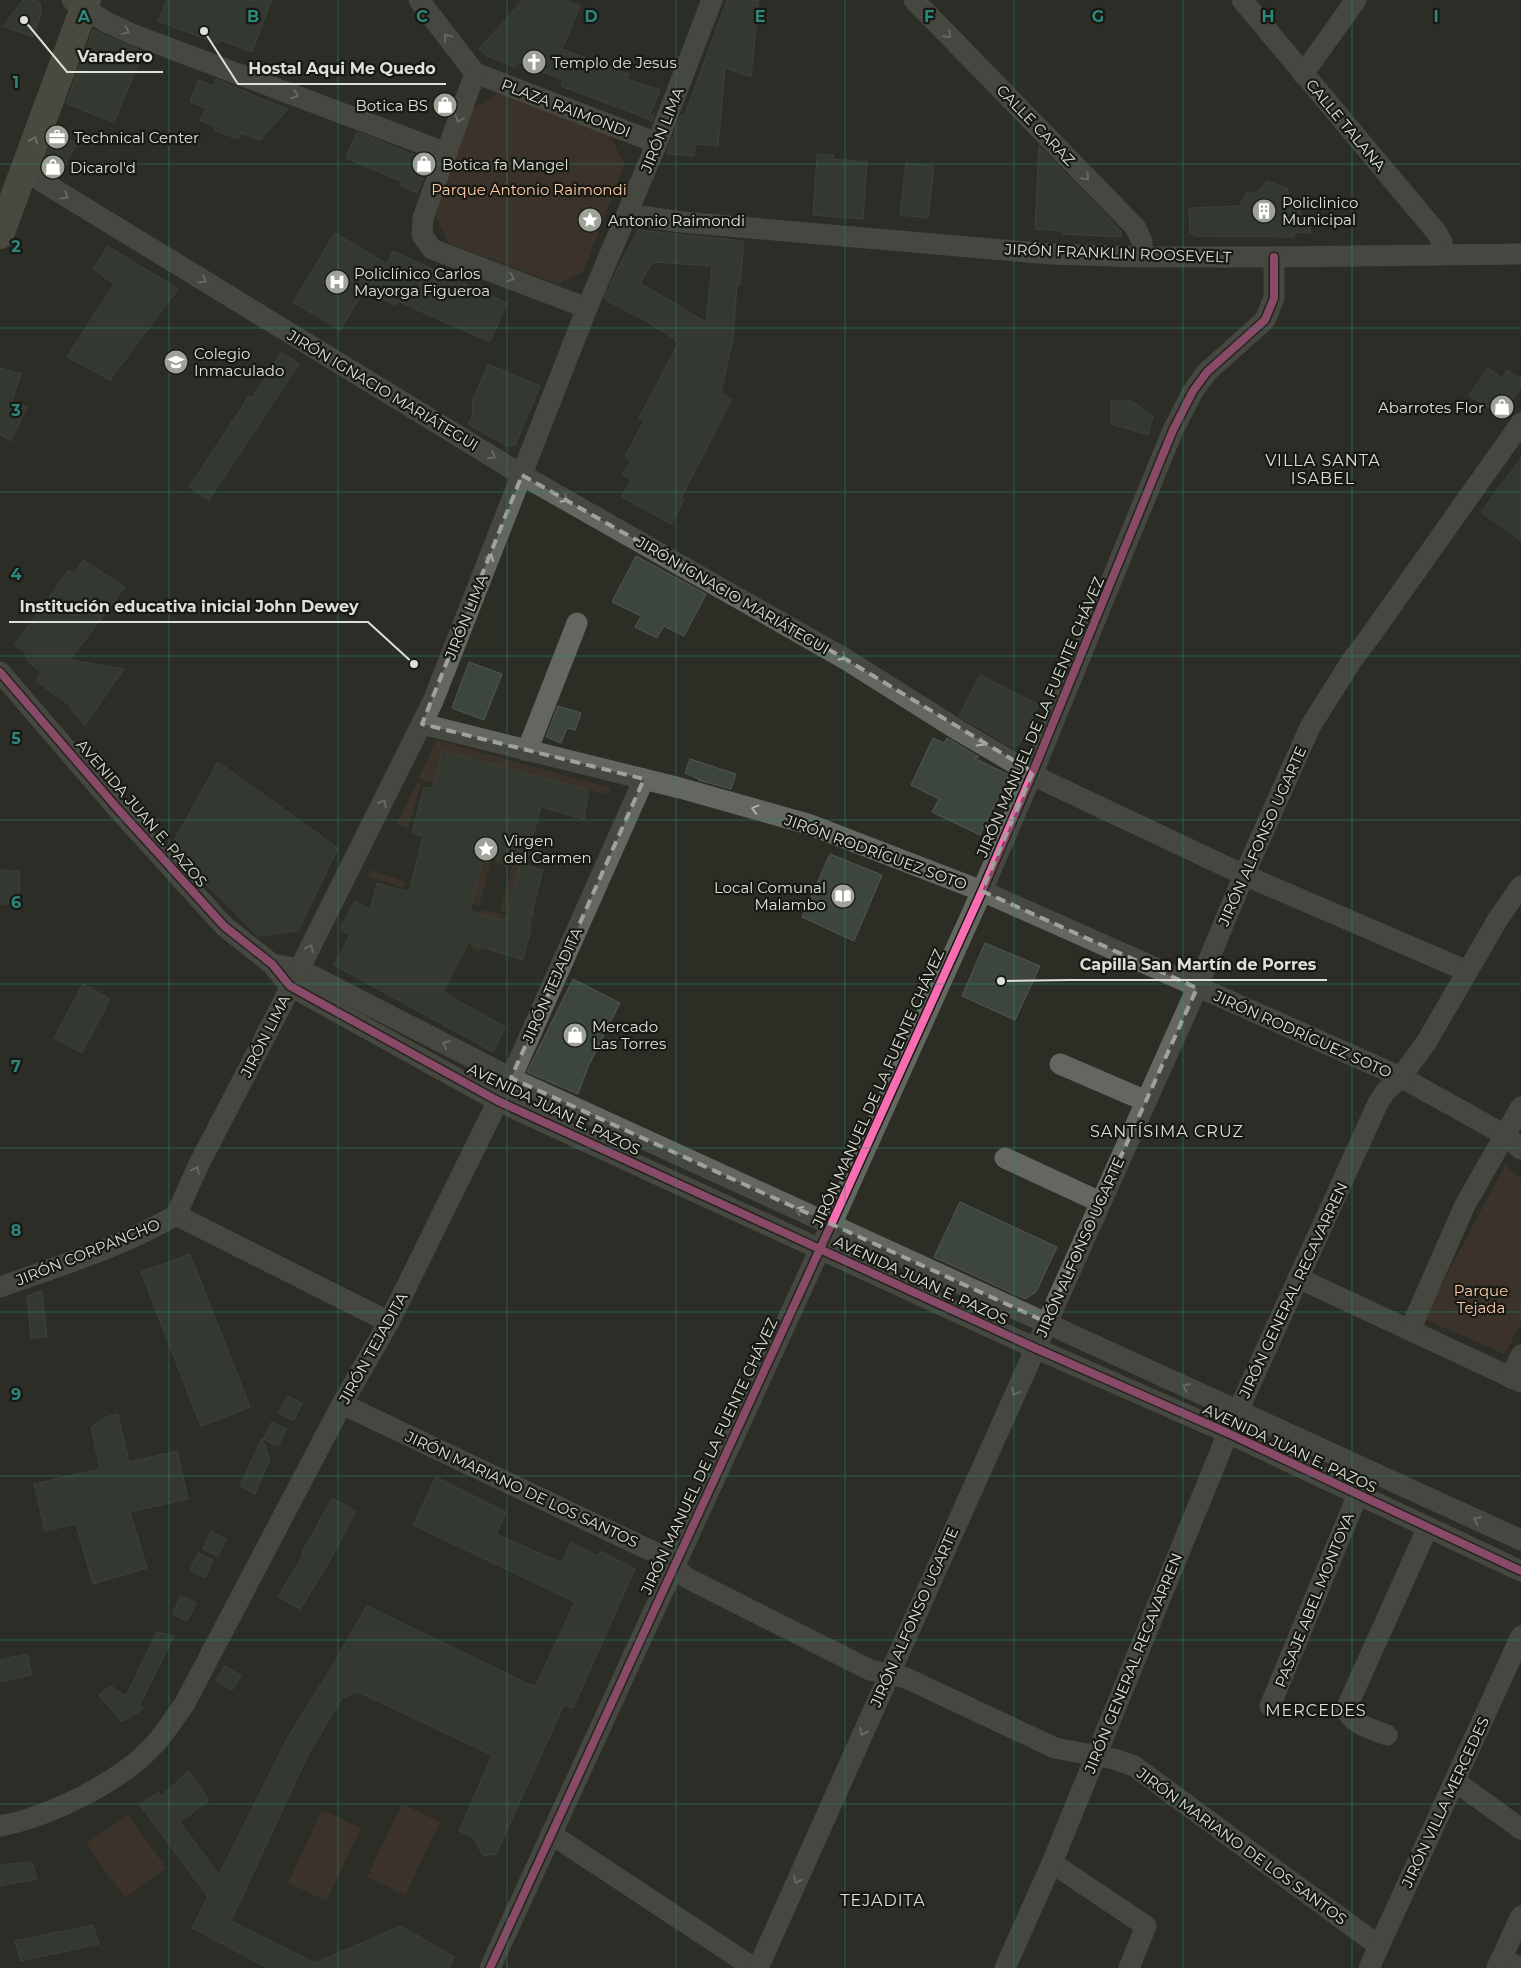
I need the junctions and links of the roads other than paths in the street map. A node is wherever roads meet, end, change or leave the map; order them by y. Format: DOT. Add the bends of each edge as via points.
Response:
graph roads {
  1 [pos="419,0"];
  2 [pos="712,0"];
  3 [pos="914,0"];
  4 [pos="1242,0"];
  5 [pos="1356,0"];
  6 [pos="81,3"];
  7 [pos="475,73"];
  8 [pos="1303,74"];
  9 [pos="657,143"];
  10 [pos="447,153"];
  11 [pos="23,170"];
  12 [pos="627,214"];
  13 [pos="0,236"];
  14 [pos="1443,254"];
  15 [pos="1521,254"];
  16 [pos="1142,257"];
  17 [pos="1274,257"];
  18 [pos="587,308"];
  19 [pos="1521,423"];
  20 [pos="522,475"];
  21 [pos="577,623"];
  22 [pos="0,672"];
  23 [pos="422,724"];
  24 [pos="527,750"];
  25 [pos="1032,772"];
  26 [pos="644,779"];
  27 [pos="1244,875"];
  28 [pos="1521,886"];
  29 [pos="982,891"];
  30 [pos="1468,971"];
  31 [pos="295,977"];
  32 [pos="1197,988"];
  33 [pos="1060,1064"];
  34 [pos="1401,1077"];
  35 [pos="511,1078"];
  36 [pos="498,1101"];
  37 [pos="1146,1101"];
  38 [pos="1521,1107"];
  39 [pos="1505,1134"];
  40 [pos="1521,1149"];
  41 [pos="1005,1158"];
  42 [pos="1100,1202"];
  43 [pos="176,1214"];
  44 [pos="831,1225"];
  45 [pos="820,1248"];
  46 [pos="1298,1278"];
  47 [pos="0,1287"];
  48 [pos="388,1322"];
  49 [pos="1046,1322"];
  50 [pos="1410,1330"];
  51 [pos="1036,1348"];
  52 [pos="1521,1354"];
  53 [pos="1516,1380"];
  54 [pos="342,1404"];
  55 [pos="1237,1411"];
  56 [pos="1228,1433"];
  57 [pos="1358,1494"];
  58 [pos="1428,1527"];
  59 [pos="1521,1540"];
  60 [pos="674,1566"];
  61 [pos="1521,1571"];
  62 [pos="1521,1636"];
  63 [pos="888,1674"];
  64 [pos="1270,1706"];
  65 [pos="1387,1735"];
  66 [pos="1095,1755"];
  67 [pos="1454,1781"];
  68 [pos="0,1826"];
  69 [pos="1521,1829"];
  70 [pos="552,1834"];
  71 [pos="1052,1862"];
  72 [pos="1521,1916"];
  73 [pos="1379,1946"];
  74 [pos="1499,1963"];
  75 [pos="490,1968"];
  76 [pos="754,1968"];
  77 [pos="758,1968"];
  78 [pos="1005,1968"];
  79 [pos="1129,1968"];
  80 [pos="1369,1968"];
  81 [pos="1520,1968"];
  7 -- 1 [label="street, one-way"];
  2 -- 9 [label="street, JIRÓN LIMA"];
  3 -- 16 [label="street, CALLE CARAZ, one-way" via="1136,228 1142,242"];
  4 -- 8 [label="street, CALLE TALANA"];
  5 -- 8 [label="street"];
  6 -- 10 [label="street, one-way" via="106,22 132,34"];
  11 -- 6 [label="main road, one-way"];
  7 -- 9 [label="street, PLAZA RAIMONDI"];
  7 -- 10 [label="street, one-way"];
  8 -- 14 [label="street, CALLE TALANA" via="1437,233"];
  9 -- 12 [label="street, JIRÓN LIMA"];
  10 -- 18 [label="street, one-way" via="423,218 422,235 432,249"];
  11 -- 13 [label="main road"];
  11 -- 20 [label="street, JIRÓN IGNACIO MARIÁTEGUI, one-way"];
  12 -- 16 [label="street, JIRÓN FRANKLIN ROOSEVELT" via="682,222 1050,254"];
  12 -- 18 [label="street, JIRÓN LIMA"];
  14 -- 15 [label="street, JIRÓN FRANKLIN ROOSEVELT"];
  14 -- 17 [label="street, JIRÓN FRANKLIN ROOSEVELT"];
  16 -- 17 [label="street, JIRÓN FRANKLIN ROOSEVELT"];
  17 -- 25 [label="street, JIRÓN MANUEL DE LA FUENTE CHÁVEZ" via="1274,298 1270,310 1265,320 1207,372 1193,391 1173,430"];
  18 -- 20 [label="street, JIRÓN LIMA"];
  19 -- 27 [label="street, JIRÓN ALFONSO UGARTE" via="1331,692 1310,727"];
  23 -- 20 [label="street, JIRÓN LIMA, one-way"];
  20 -- 25 [label="street, JIRÓN IGNACIO MARIÁTEGUI, one-way" via="847,660 951,726"];
  21 -- 24 [label="street"];
  22 -- 31 [label="street, AVENIDA JUAN E. PAZOS" via="224,926 272,964"];
  23 -- 24 [label="street, JIRÓN RODRÍGUEZ SOTO"];
  31 -- 23 [label="street, JIRÓN LIMA, one-way"];
  24 -- 26 [label="street, JIRÓN RODRÍGUEZ SOTO"];
  25 -- 27 [label="street, JIRÓN IGNACIO MARIÁTEGUI"];
  25 -- 29 [label="street, JIRÓN MANUEL DE LA FUENTE CHÁVEZ"];
  29 -- 26 [label="street, JIRÓN RODRÍGUEZ SOTO, one-way" via="808,824"];
  26 -- 35 [label="street, JIRÓN TEJADITA"];
  27 -- 30 [label="street, JIRÓN IGNACIO MARIÁTEGUI"];
  27 -- 32 [label="street, JIRÓN ALFONSO UGARTE"];
  28 -- 30 [label="street, JIRÓN GENERAL RECAVARREN"];
  29 -- 32 [label="street, JIRÓN RODRÍGUEZ SOTO"];
  29 -- 44 [label="street, JIRÓN MANUEL DE LA FUENTE CHÁVEZ"];
  30 -- 34 [label="street, JIRÓN GENERAL RECAVARREN" via="1427,1041"];
  35 -- 31 [label="street, AVENIDA JUAN E. PAZOS, one-way"];
  31 -- 36 [label="street, AVENIDA JUAN E. PAZOS"];
  43 -- 31 [label="street, JIRÓN LIMA, one-way"];
  32 -- 34 [label="street, JIRÓN RODRÍGUEZ SOTO"];
  32 -- 37 [label="street, JIRÓN ALFONSO UGARTE"];
  33 -- 37 [label="street"];
  34 -- 39 [label="street, JIRÓN RODRÍGUEZ SOTO"];
  34 -- 46 [label="street, JIRÓN GENERAL RECAVARREN" via="1378,1103"];
  35 -- 36 [label="street, JIRÓN TEJADITA"];
  44 -- 35 [label="street, AVENIDA JUAN E. PAZOS, one-way"];
  36 -- 45 [label="street, AVENIDA JUAN E. PAZOS"];
  36 -- 48 [label="street, JIRÓN TEJADITA"];
  37 -- 42 [label="street, JIRÓN ALFONSO UGARTE"];
  38 -- 39 [label="street"];
  39 -- 40 [label="street, JIRÓN RODRÍGUEZ SOTO"];
  39 -- 50 [label="street" via="1464,1205"];
  41 -- 42 [label="street"];
  42 -- 49 [label="street, JIRÓN ALFONSO UGARTE"];
  43 -- 47 [label="street, JIRÓN CORPANCHO" via="152,1229"];
  43 -- 48 [label="street"];
  44 -- 45 [label="street, JIRÓN MANUEL DE LA FUENTE CHÁVEZ"];
  44 -- 49 [label="street, AVENIDA JUAN E. PAZOS"];
  45 -- 51 [label="street, AVENIDA JUAN E. PAZOS"];
  45 -- 60 [label="street, JIRÓN MANUEL DE LA FUENTE CHÁVEZ"];
  46 -- 50 [label="street"];
  46 -- 55 [label="street, JIRÓN GENERAL RECAVARREN"];
  48 -- 54 [label="street, JIRÓN TEJADITA"];
  49 -- 51 [label="street, JIRÓN ALFONSO UGARTE"];
  55 -- 49 [label="street, AVENIDA JUAN E. PAZOS, one-way"];
  50 -- 53 [label="street"];
  51 -- 56 [label="street, AVENIDA JUAN E. PAZOS"];
  51 -- 63 [label="street, JIRÓN ALFONSO UGARTE, one-way"];
  52 -- 53 [label="street"];
  54 -- 60 [label="street, JIRÓN MARIANO DE LOS SANTOS" via="660,1555"];
  54 -- 68 [label="street, JIRÓN TEJADITA" via="184,1705 153,1745 117,1776 66,1804"];
  55 -- 56 [label="street, JIRÓN GENERAL RECAVARREN"];
  59 -- 55 [label="street, AVENIDA JUAN E. PAZOS, one-way"];
  56 -- 57 [label="street, AVENIDA JUAN E. PAZOS"];
  56 -- 66 [label="street, JIRÓN GENERAL RECAVARREN"];
  57 -- 58 [label="street, AVENIDA JUAN E. PAZOS"];
  57 -- 64 [label="street, PASAJE ABEL MONTOYA"];
  58 -- 61 [label="street, AVENIDA JUAN E. PAZOS"];
  58 -- 65 [label="street" via="1346,1709 1354,1721"];
  60 -- 63 [label="street, JIRÓN MARIANO DE LOS SANTOS" via="687,1578 870,1670"];
  60 -- 70 [label="street, JIRÓN MANUEL DE LA FUENTE CHÁVEZ"];
  62 -- 67 [label="street, JIRÓN VILLA MERCEDES"];
  63 -- 66 [label="street, JIRÓN MARIANO DE LOS SANTOS" via="906,1678 1055,1748"];
  63 -- 77 [label="street, JIRÓN ALFONSO UGARTE, one-way"];
  66 -- 71 [label="street, JIRÓN GENERAL RECAVARREN"];
  66 -- 73 [label="street, JIRÓN MARIANO DE LOS SANTOS" via="1134,1766"];
  67 -- 69 [label="street"];
  67 -- 73 [label="street, JIRÓN VILLA MERCEDES"];
  70 -- 75 [label="street, JIRÓN MANUEL DE LA FUENTE CHÁVEZ"];
  70 -- 76 [label="street"];
  71 -- 78 [label="street, JIRÓN GENERAL RECAVARREN"];
  71 -- 79 [label="street" via="1146,1926"];
  72 -- 74 [label="street"];
  73 -- 80 [label="street, JIRÓN VILLA MERCEDES"];
  74 -- 81 [label="street"];
}
